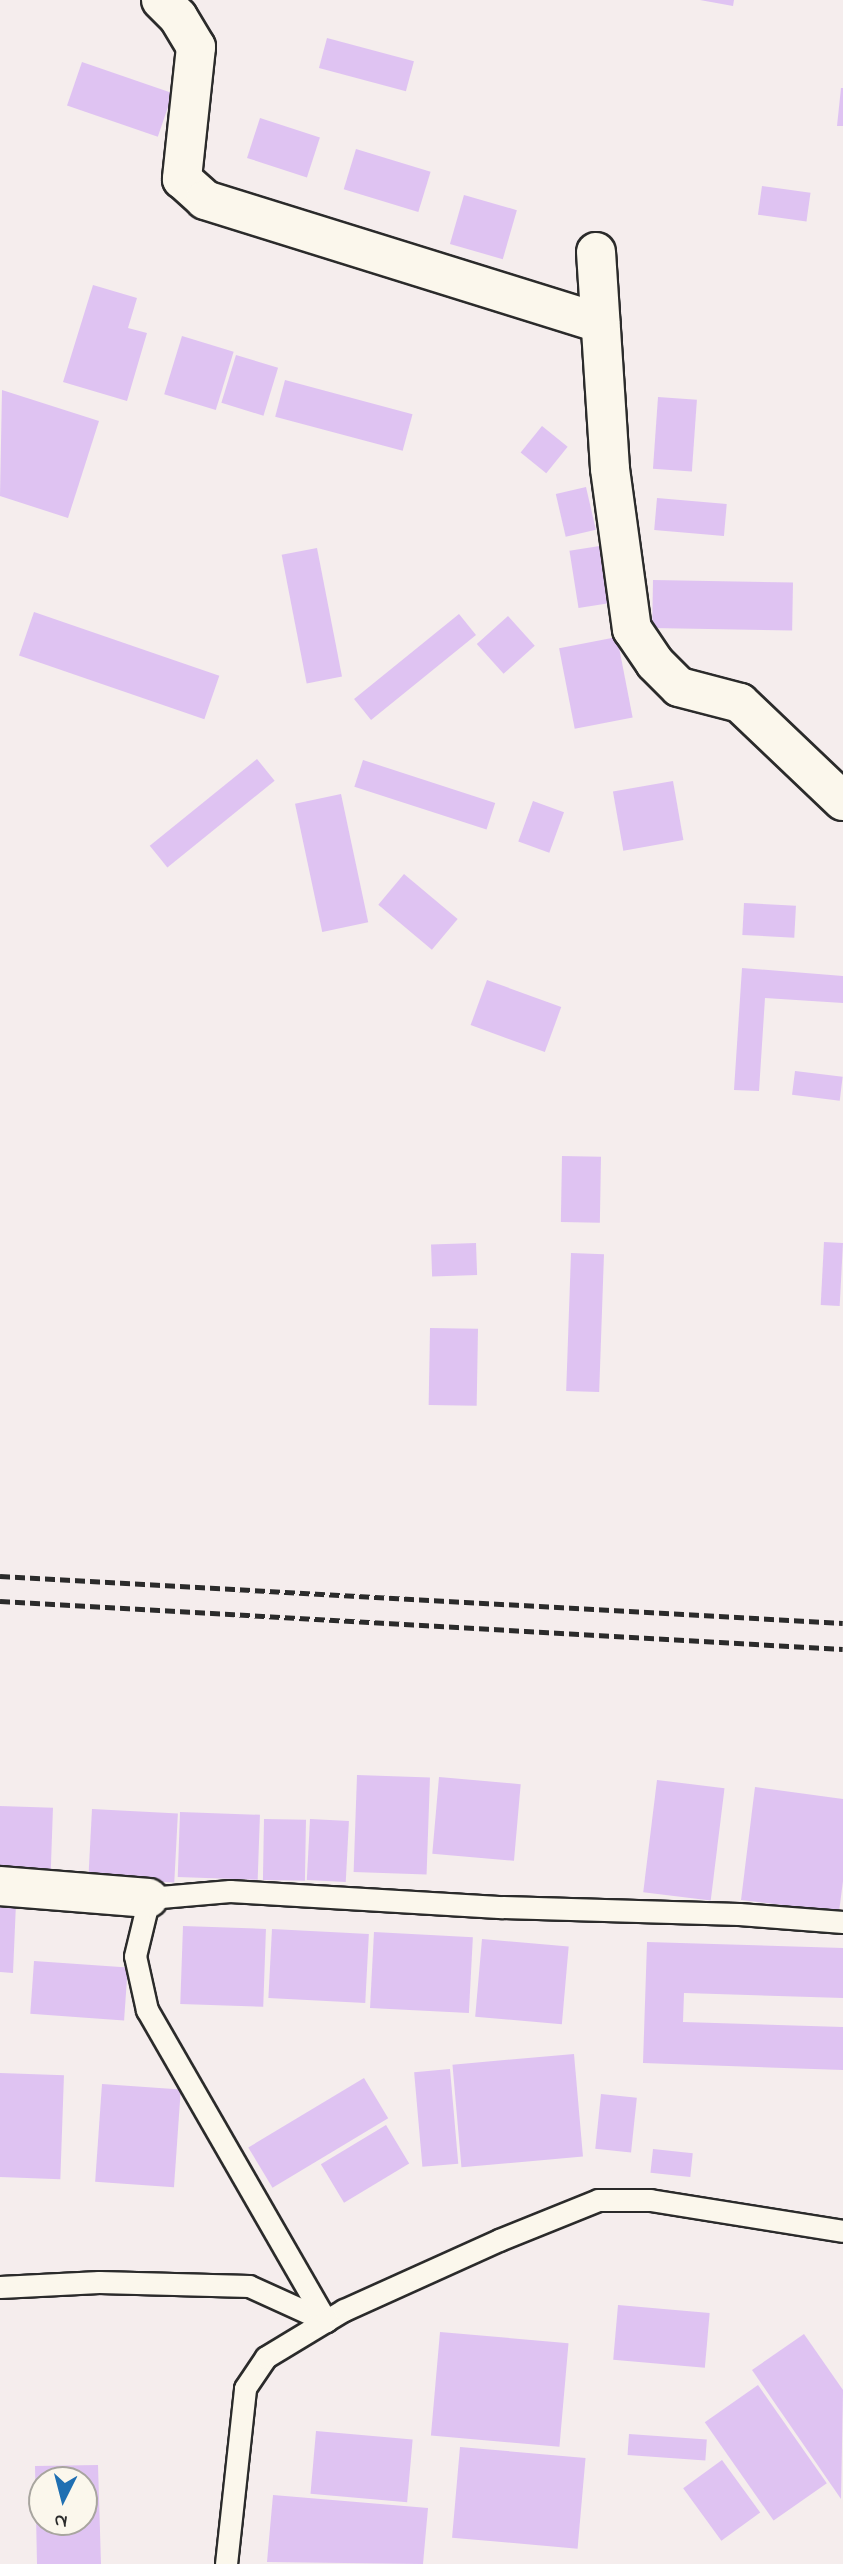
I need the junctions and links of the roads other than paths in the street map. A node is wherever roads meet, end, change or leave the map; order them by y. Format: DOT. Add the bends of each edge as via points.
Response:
graph roads {
  1 [pos="161,0"];
  2 [pos="596,252"];
  3 [pos="600,323"];
  4 [pos="843,801"];
  5 [pos="0,1886"];
  6 [pos="149,1898"];
  7 [pos="843,1922"];
  8 [pos="843,2231"];
  9 [pos="0,2287"];
  10 [pos="326,2321"];
  11 [pos="226,2564"];
  1 -- 3 [label="street" via="196,47 183,179 205,200"];
  2 -- 3 [label="street"];
  3 -- 4 [label="street" via="610,469 632,629 655,663 679,687 740,703"];
  5 -- 6 [label="street"];
  6 -- 7 [label="lane" via="230,1891 739,1913"];
  6 -- 10 [label="lane" via="135,1955 147,2010"];
  8 -- 10 [label="lane" via="650,2200 598,2200 499,2240"];
  9 -- 10 [label="lane" via="99,2282 249,2286"];
  10 -- 11 [label="lane" via="266,2357 245,2388"];
}
